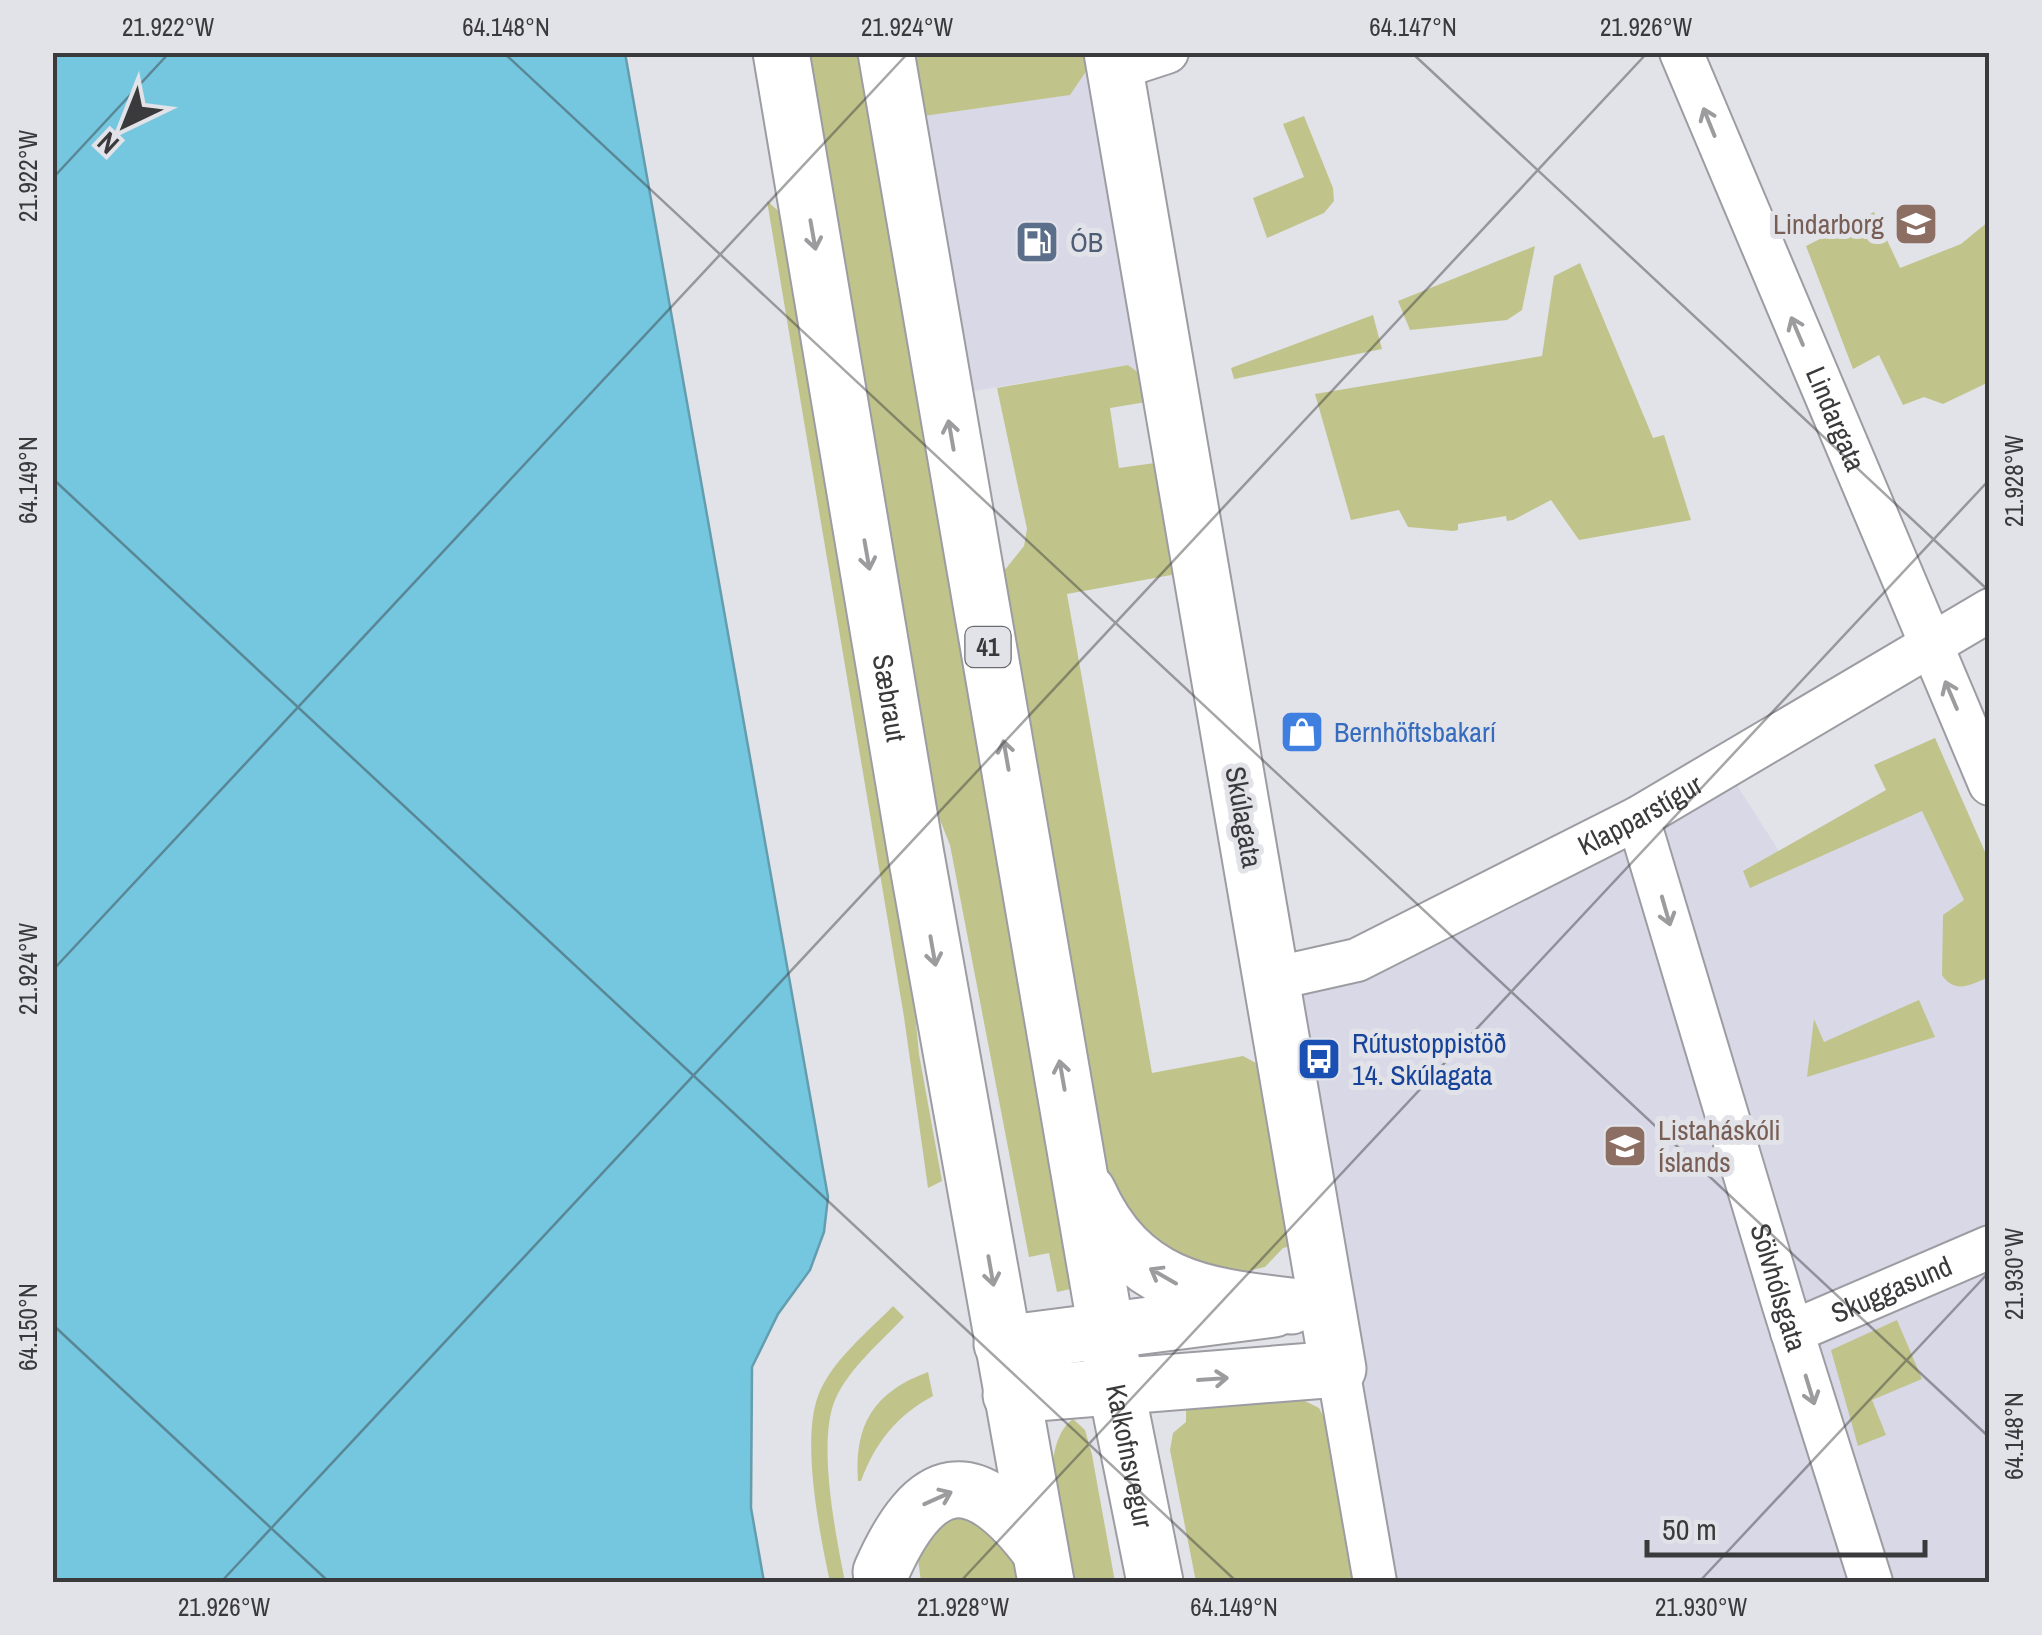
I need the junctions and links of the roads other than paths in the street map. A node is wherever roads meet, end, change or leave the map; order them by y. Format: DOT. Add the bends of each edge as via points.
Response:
graph roads {
  1 [pos="782,52"];
  2 [pos="886,52"];
  3 [pos="1167,52"];
  4 [pos="1681,52"];
  5 [pos="1114,61"];
  6 [pos="1990,610"];
  7 [pos="1930,647"];
  8 [pos="1990,784"];
  9 [pos="1638,818"];
  10 [pos="1272,979"];
  11 [pos="1079,1171"];
  12 [pos="1990,1247"];
  13 [pos="1309,1304"];
  14 [pos="1106,1331"];
  15 [pos="1792,1332"];
  16 [pos="1007,1369"];
  17 [pos="1338,1369"];
  18 [pos="1116,1387"];
  19 [pos="1043,1567"];
  20 [pos="881,1572"];
  21 [pos="1155,1582"];
  22 [pos="1374,1582"];
  23 [pos="1871,1582"];
  1 -- 16 [label="main road, Sæbraut, one-way"];
  11 -- 2 [label="main road, 41, one-way"];
  3 -- 5 [label="street"];
  7 -- 4 [label="street, Lindargata, one-way"];
  5 -- 10 [label="main road, Skúlagata"];
  6 -- 7 [label="street, Klapparstígur"];
  8 -- 7 [label="street, Lindargata, one-way"];
  7 -- 9 [label="street, Klapparstígur"];
  9 -- 10 [label="street, Klapparstígur" via="1358,960"];
  9 -- 15 [label="street, Sölvhólsgata, one-way"];
  10 -- 13 [label="main road, Skúlagata"];
  13 -- 11 [label="main road, one-way" via="1237,1300 1158,1275 1116,1238"];
  11 -- 14 [label="main road, 41"];
  12 -- 15 [label="street, Skuggasund"];
  13 -- 14 [label="main road"];
  13 -- 17 [label="main road, Skúlagata"];
  14 -- 16 [label="main road"];
  14 -- 18 [label="main road, Kalkofnsvegur"];
  15 -- 23 [label="street, Sölvhólsgata, one-way"];
  16 -- 18 [label="main road"];
  16 -- 19 [label="main road"];
  18 -- 17 [label="main road, one-way"];
  17 -- 22 [label="street, Skúlagata"];
  18 -- 21 [label="main road, Kalkofnsvegur"];
  20 -- 19 [label="main road, one-way" via="927,1500 961,1490 990,1497 1015,1518"];
}
